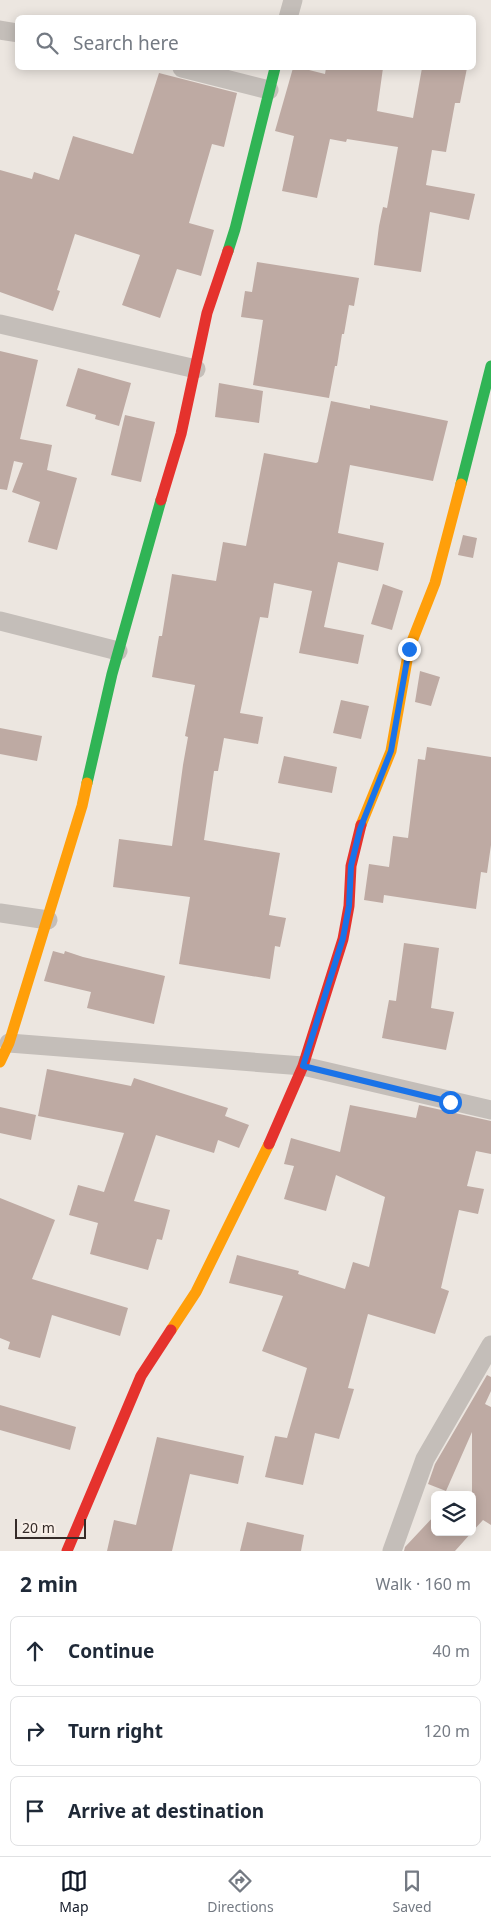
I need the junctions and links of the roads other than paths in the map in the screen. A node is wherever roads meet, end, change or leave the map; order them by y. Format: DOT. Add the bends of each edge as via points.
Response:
graph roads {
  1 [pos="293,0"];
  2 [pos="289,15"];
  3 [pos="0,30"];
  4 [pos="15,32"];
  5 [pos="190,70"];
  6 [pos="274,70"];
  7 [pos="269,90"];
  8 [pos="0,324"];
  9 [pos="491,366"];
  10 [pos="196,369"];
  11 [pos="0,621"];
  12 [pos="118,651"];
  13 [pos="0,913"];
  14 [pos="48,920"];
  15 [pos="9,1042"];
  16 [pos="0,1062"];
  17 [pos="303,1066"];
  18 [pos="491,1110"];
  19 [pos="491,1345"];
  20 [pos="67,1551"];
  21 [pos="392,1551"];
  1 -- 2 [label="street"];
  3 -- 4 [label="street"];
  5 -- 7 [label="street"];
  6 -- 7 [label="street"];
  7 -- 10 [label="street" via="235,229 207,313"];
  8 -- 10 [label="street"];
  9 -- 17 [label="street" via="435,583 409,649 391,751 360,829 351,866 343,938"];
  10 -- 12 [label="street" via="182,434"];
  11 -- 12 [label="street"];
  12 -- 14 [label="street" via="82,806"];
  13 -- 14 [label="street"];
  14 -- 15 [label="street"];
  15 -- 16 [label="street"];
  15 -- 17 [label="street"];
  17 -- 18 [label="street"];
  17 -- 20 [label="street" via="260,1164 196,1292 141,1376"];
  19 -- 21 [label="street" via="425,1459"];
}
